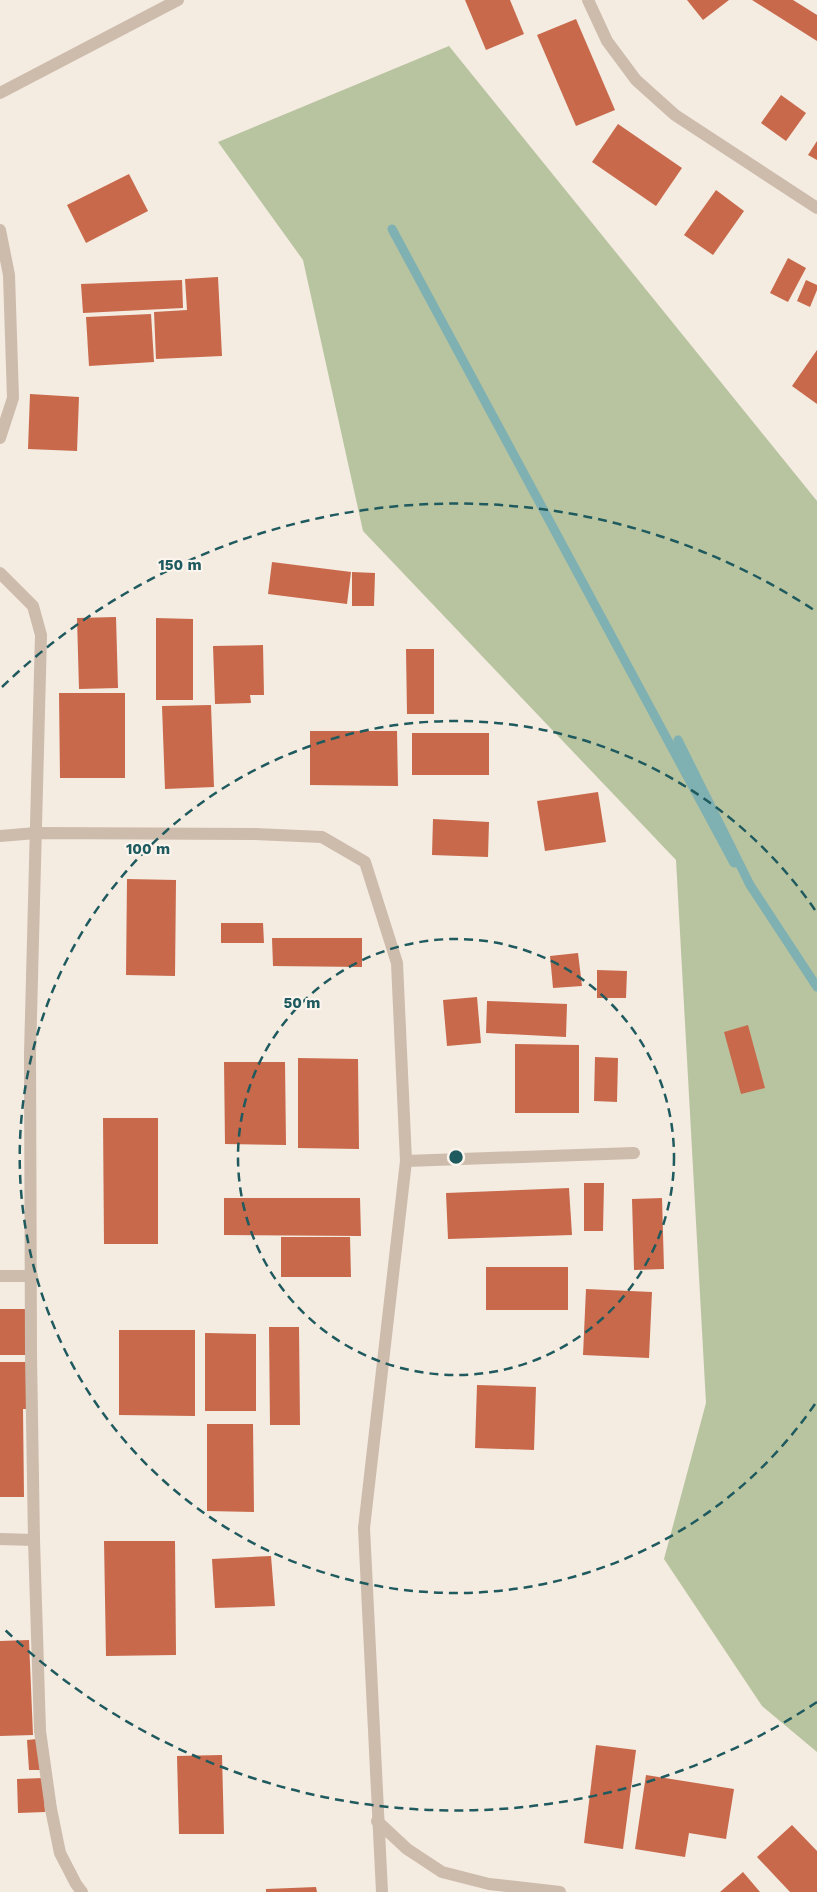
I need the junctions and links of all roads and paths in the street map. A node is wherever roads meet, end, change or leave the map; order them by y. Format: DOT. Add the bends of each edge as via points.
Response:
graph roads {
  1 [pos="178,0"];
  2 [pos="588,0"];
  3 [pos="0,93"];
  4 [pos="817,208"];
  5 [pos="0,230"];
  6 [pos="0,438"];
  7 [pos="0,573"];
  8 [pos="36,834"];
  9 [pos="0,836"];
  10 [pos="634,1153"];
  11 [pos="406,1161"];
  12 [pos="0,1276"];
  13 [pos="32,1276"];
  14 [pos="0,1539"];
  15 [pos="34,1540"];
  16 [pos="377,1821"];
  17 [pos="82,1892"];
  18 [pos="382,1892"];
  19 [pos="560,1892"];
  1 -- 3 [label="street"];
  2 -- 4 [label="street" via="607,41 636,80 675,115"];
  5 -- 6 [label="street" via="10,275 13,398"];
  7 -- 8 [label="street" via="34,606 41,635"];
  8 -- 9 [label="street"];
  8 -- 11 [label="street" via="322,837 365,862 396,963"];
  8 -- 13 [label="street" via="30,1054"];
  10 -- 11 [label="street"];
  11 -- 16 [label="street" via="364,1528"];
  12 -- 13 [label="street"];
  13 -- 15 [label="street"];
  14 -- 15 [label="street"];
  15 -- 17 [label="street" via="40,1731 60,1853"];
  16 -- 18 [label="street"];
  16 -- 19 [label="street" via="407,1849 442,1872 489,1884"];
}
